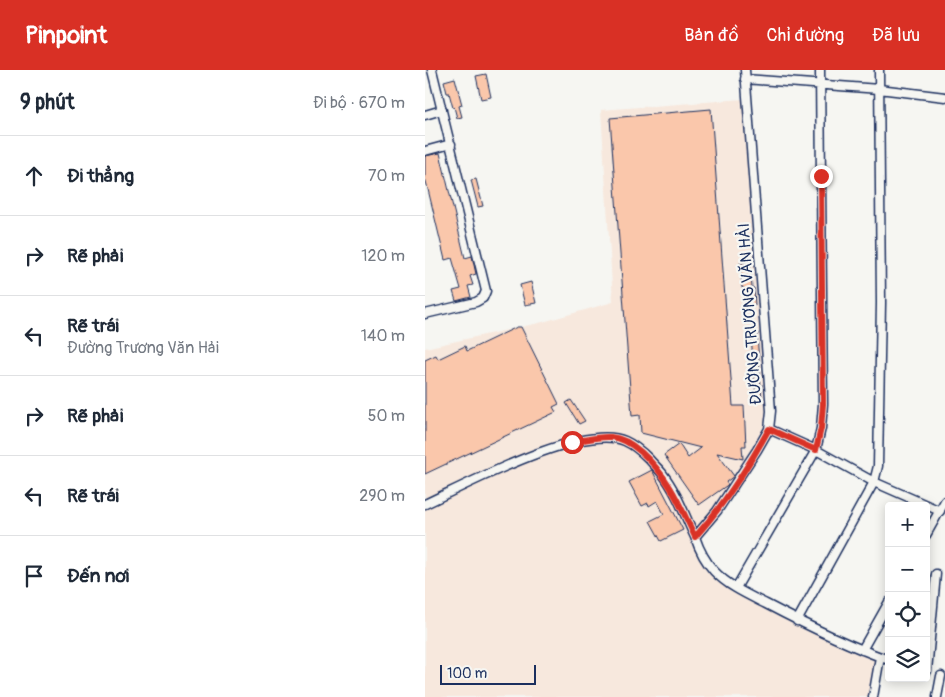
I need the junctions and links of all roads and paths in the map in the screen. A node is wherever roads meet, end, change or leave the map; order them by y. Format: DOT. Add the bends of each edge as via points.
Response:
graph roads {
  1 [pos="433,70"];
  2 [pos="745,70"];
  3 [pos="820,70"];
  4 [pos="879,70"];
  5 [pos="745,79"];
  6 [pos="820,84"];
  7 [pos="879,89"];
  8 [pos="945,97"];
  9 [pos="442,110"];
  10 [pos="425,115"];
  11 [pos="451,144"];
  12 [pos="425,151"];
  13 [pos="425,314"];
  14 [pos="769,429"];
  15 [pos="816,450"];
  16 [pos="874,482"];
  17 [pos="945,501"];
  18 [pos="425,504"];
  19 [pos="940,512"];
  20 [pos="930,528"];
  21 [pos="695,537"];
  22 [pos="936,574"];
  23 [pos="736,588"];
  24 [pos="930,604"];
  25 [pos="885,610"];
  26 [pos="797,620"];
  27 [pos="863,650"];
  28 [pos="880,657"];
  29 [pos="885,659"];
  30 [pos="930,672"];
  31 [pos="943,676"];
  32 [pos="873,697"];
  33 [pos="937,697"];
  1 -- 9 [label="street"];
  2 -- 5 [label="street, ĐƯỜNG TRƯƠNG VĂN HẢI"];
  3 -- 6 [label="street"];
  4 -- 7 [label="street"];
  5 -- 6 [label="street"];
  5 -- 14 [label="street, ĐƯỜNG TRƯƠNG VĂN HẢI" via="771,411"];
  6 -- 7 [label="street"];
  6 -- 15 [label="street" via="823,404"];
  7 -- 8 [label="street"];
  7 -- 16 [label="street" via="881,303 879,460"];
  9 -- 10 [label="street"];
  9 -- 11 [label="street"];
  11 -- 12 [label="street"];
  11 -- 13 [label="street" via="486,291 476,302"];
  14 -- 15 [label="street"];
  14 -- 21 [label="street, ĐƯỜNG TRƯƠNG VĂN HẢI" via="717,511"];
  15 -- 16 [label="street"];
  15 -- 23 [label="street"];
  16 -- 19 [label="street"];
  16 -- 26 [label="street"];
  17 -- 19 [label="street"];
  18 -- 21 [label="street" via="536,454 572,442 612,437 633,445 662,474"];
  19 -- 20 [label="street"];
  21 -- 23 [label="street" via="714,570"];
  22 -- 24 [label="street"];
  23 -- 26 [label="street"];
  25 -- 27 [label="street"];
  26 -- 27 [label="street"];
  27 -- 28 [label="street"];
  28 -- 29 [label="street"];
  28 -- 32 [label="street"];
  30 -- 31 [label="street"];
  31 -- 33 [label="street"];
}
